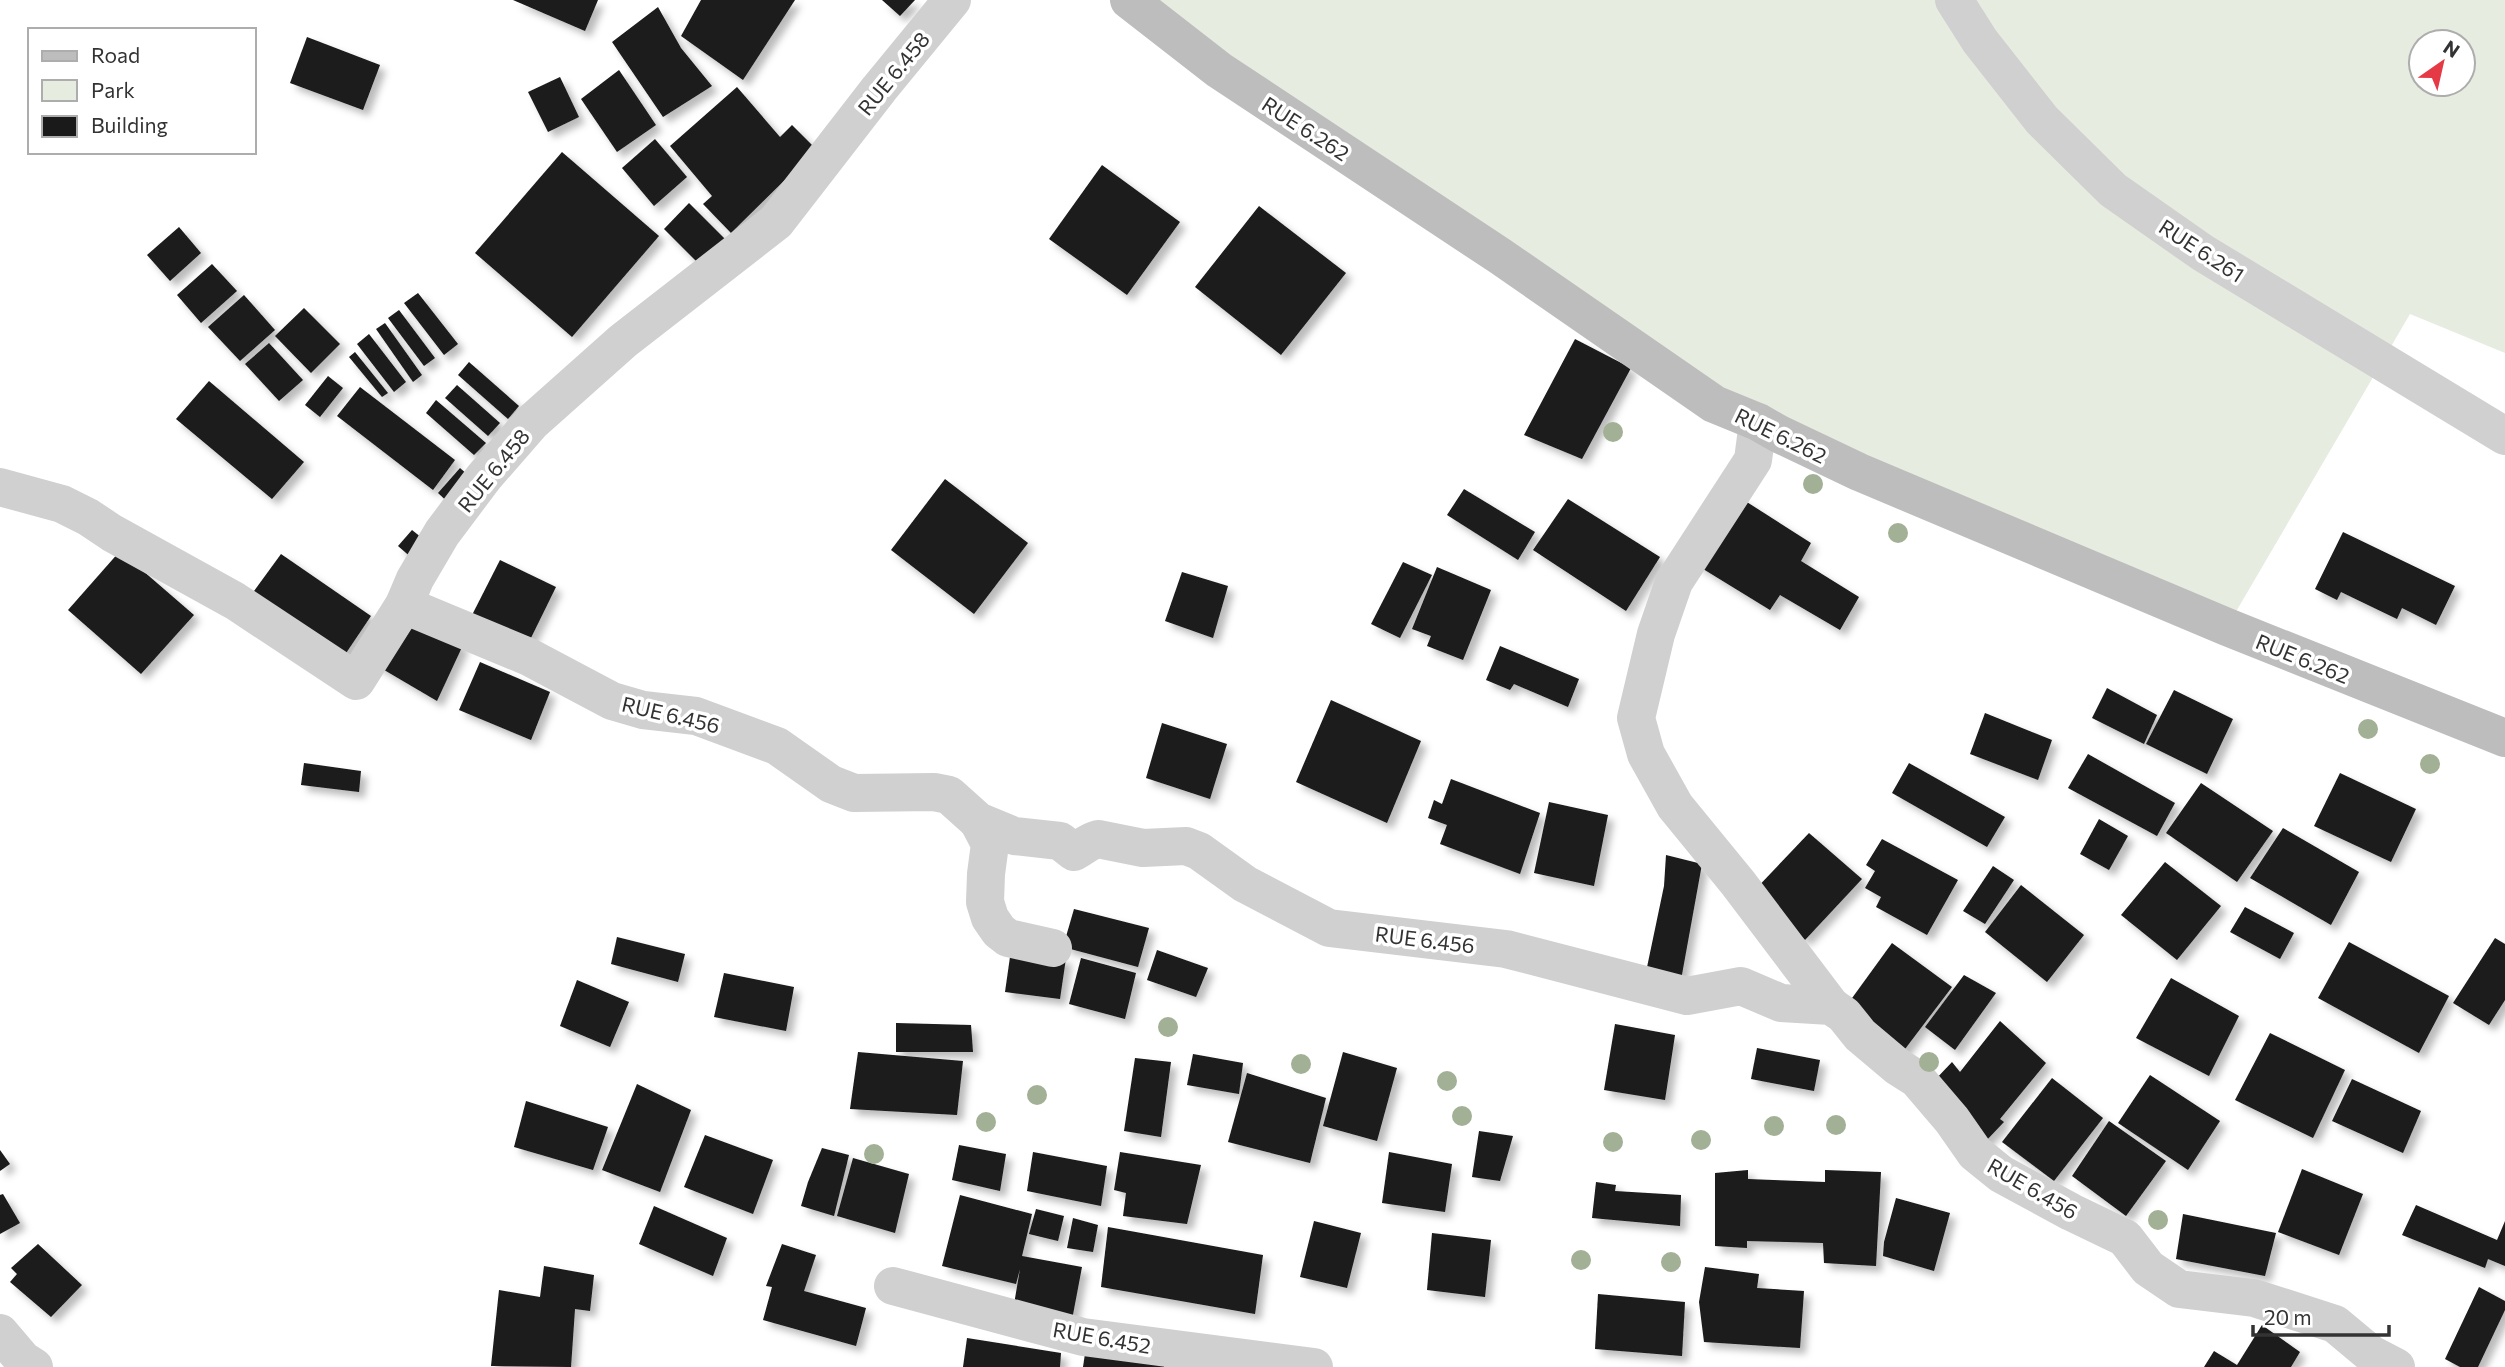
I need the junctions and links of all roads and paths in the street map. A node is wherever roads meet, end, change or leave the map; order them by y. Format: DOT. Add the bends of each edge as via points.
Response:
graph roads {
  1 [pos="952,0"];
  2 [pos="1129,0"];
  3 [pos="1954,0"];
  4 [pos="1758,422"];
  5 [pos="2505,436"];
  6 [pos="0,487"];
  7 [pos="404,605"];
  8 [pos="2505,738"];
  9 [pos="978,821"];
  10 [pos="1053,948"];
  11 [pos="1831,1006"];
  12 [pos="893,1286"];
  13 [pos="0,1333"];
  14 [pos="1080,1352"];
  15 [pos="34,1367"];
  16 [pos="1314,1367"];
  17 [pos="2396,1367"];
  1 -- 7 [label="street, RUE 6.458" via="776,222 623,341 532,422 442,533"];
  2 -- 4 [label="street, RUE 6.262" via="1219,70 1714,404"];
  3 -- 5 [label="street, RUE 6.261" via="2042,120 2112,190 2203,253"];
  4 -- 8 [label="street, RUE 6.262" via="1909,493"];
  4 -- 11 [label="street" via="1753,460 1674,582 1636,718 1646,754 1675,806"];
  6 -- 7 [label="street, RUE 6.458" via="62,504 88,517 235,601 356,681"];
  7 -- 9 [label="street, RUE 6.456" via="529,657 612,701 696,716 777,746 831,785 853,793 949,795"];
  9 -- 10 [label="street" via="990,844 985,902 990,918 1008,938"];
  9 -- 11 [label="street, RUE 6.456" via="1014,836 1060,841 1074,852 1098,839 1143,848 1186,846 1245,884 1329,928 1506,949 1687,996 1741,986 1781,1003"];
  11 -- 17 [label="street, RUE 6.456" via="1917,1079 1975,1153 2001,1174 2125,1238 2148,1268 2179,1289 2253,1297 2335,1324 2371,1354"];
  12 -- 14 [label="street, RUE 6.452"];
  13 -- 15 [label="street"];
  14 -- 16 [label="street, RUE 6.452"];
}
